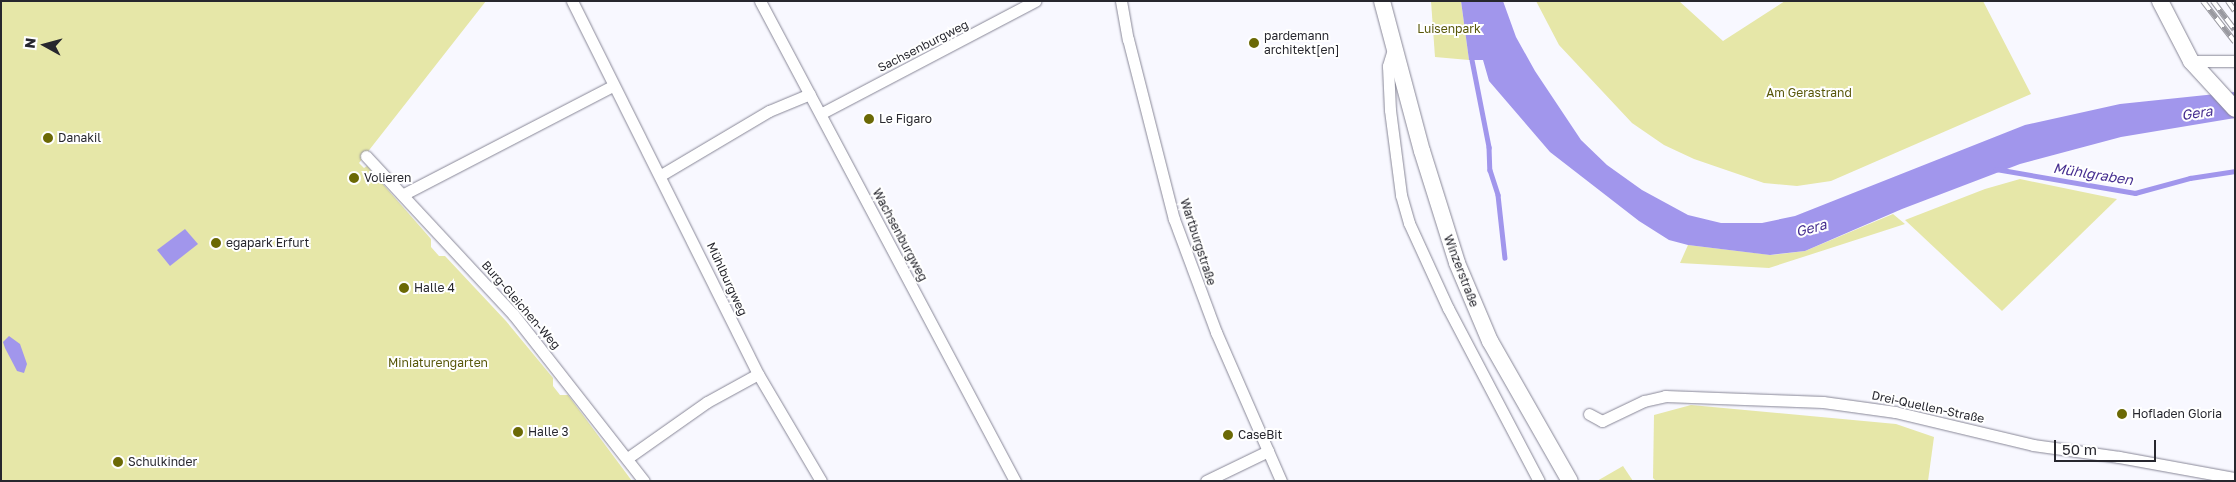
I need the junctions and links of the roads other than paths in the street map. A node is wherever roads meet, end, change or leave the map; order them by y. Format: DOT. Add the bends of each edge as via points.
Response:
graph roads {
  1 [pos="572,1"];
  2 [pos="760,1"];
  3 [pos="1035,1"];
  4 [pos="1122,1"];
  5 [pos="1382,1"];
  6 [pos="2160,1"];
  7 [pos="1395,43"];
  8 [pos="2191,61"];
  9 [pos="2235,61"];
  10 [pos="612,86"];
  11 [pos="810,94"];
  12 [pos="2235,109"];
  13 [pos="822,113"];
  14 [pos="366,156"];
  15 [pos="661,175"];
  16 [pos="404,194"];
  17 [pos="758,374"];
  18 [pos="1589,414"];
  19 [pos="1268,451"];
  20 [pos="629,458"];
  21 [pos="2235,478"];
  22 [pos="644,481"];
  23 [pos="821,481"];
  24 [pos="1015,481"];
  25 [pos="1206,481"];
  26 [pos="1281,481"];
  27 [pos="1539,481"];
  28 [pos="1570,481"];
  1 -- 10 [label="street, Mühlburgweg"];
  2 -- 11 [label="street, Wachsenburgweg"];
  3 -- 13 [label="street, Sachsenburgweg"];
  4 -- 19 [label="street, Wartburgstraße" via="1128,39 1174,219 1210,316"];
  5 -- 7 [label="street, Winzerstraße"];
  6 -- 8 [label="street"];
  7 -- 27 [label="street, Winzerstraße" via="1388,66 1390,110 1401,195 1409,223 1448,308"];
  7 -- 28 [label="street, Winzerstraße" via="1425,161 1468,293 1490,341"];
  8 -- 9 [label="street"];
  8 -- 12 [label="street"];
  10 -- 15 [label="street, Mühlburgweg"];
  10 -- 16 [label="street"];
  11 -- 13 [label="street, Wachsenburgweg"];
  11 -- 15 [label="street" via="769,111"];
  13 -- 24 [label="street, Wachsenburgweg" via="835,144"];
  14 -- 16 [label="street, Burg-Gleichen-Weg"];
  15 -- 17 [label="street, Mühlburgweg"];
  16 -- 20 [label="street, Burg-Gleichen-Weg" via="513,314"];
  17 -- 20 [label="street" via="707,402"];
  17 -- 23 [label="street, Mühlburgweg"];
  18 -- 21 [label="street, Drei-Quellen-Straße" via="1602,421 1644,401 1665,396 1823,402 1895,412 2033,445"];
  19 -- 25 [label="street"];
  19 -- 26 [label="street, Wartburgstraße"];
  20 -- 22 [label="street, Burg-Gleichen-Weg"];
}
